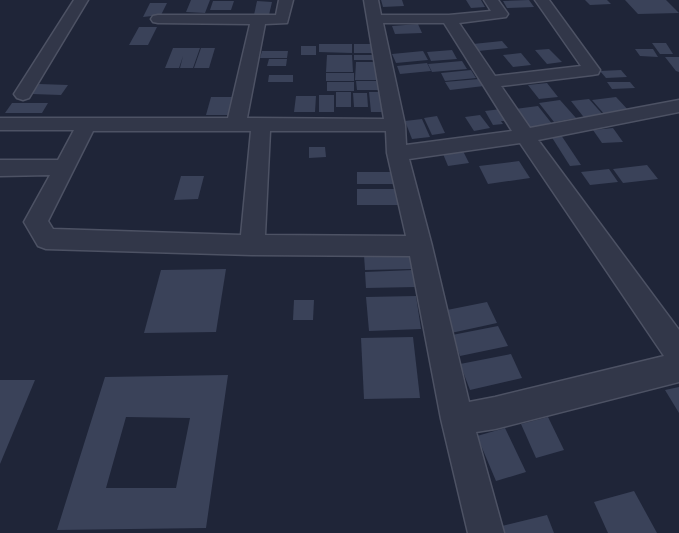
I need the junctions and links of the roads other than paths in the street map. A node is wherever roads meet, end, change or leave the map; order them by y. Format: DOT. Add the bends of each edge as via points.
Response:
graph roads {
  1 [pos="81,0"];
  2 [pos="286,0"];
  3 [pos="491,0"];
  4 [pos="542,0"];
  5 [pos="373,9"];
  6 [pos="158,19"];
  7 [pos="449,19"];
  8 [pos="258,20"];
  9 [pos="490,82"];
  10 [pos="23,94"];
  11 [pos="678,107"];
  12 [pos="0,124"];
  13 [pos="88,124"];
  14 [pos="236,124"];
  15 [pos="261,124"];
  16 [pos="395,125"];
  17 [pos="525,136"];
  18 [pos="397,153"];
  19 [pos="65,167"];
  20 [pos="0,168"];
  21 [pos="252,246"];
  22 [pos="420,246"];
  23 [pos="679,353"];
  24 [pos="679,367"];
  25 [pos="457,420"];
  26 [pos="486,533"];
  1 -- 10 [label="street"];
  2 -- 8 [label="street" via="282,20"];
  3 -- 7 [label="street" via="501,14"];
  4 -- 9 [label="street" via="592,70"];
  5 -- 7 [label="street"];
  5 -- 16 [label="street"];
  6 -- 8 [label="street"];
  7 -- 9 [label="street"];
  8 -- 14 [label="street"];
  9 -- 17 [label="street"];
  11 -- 17 [label="street"];
  12 -- 13 [label="street"];
  13 -- 14 [label="street"];
  13 -- 19 [label="street"];
  14 -- 15 [label="street"];
  15 -- 16 [label="street"];
  15 -- 21 [label="street"];
  16 -- 18 [label="street"];
  17 -- 18 [label="street"];
  17 -- 23 [label="street"];
  18 -- 22 [label="street"];
  19 -- 20 [label="street"];
  19 -- 21 [label="street" via="36,222 46,239"];
  21 -- 22 [label="street"];
  22 -- 25 [label="street"];
  24 -- 25 [label="street"];
  25 -- 26 [label="street"];
}
